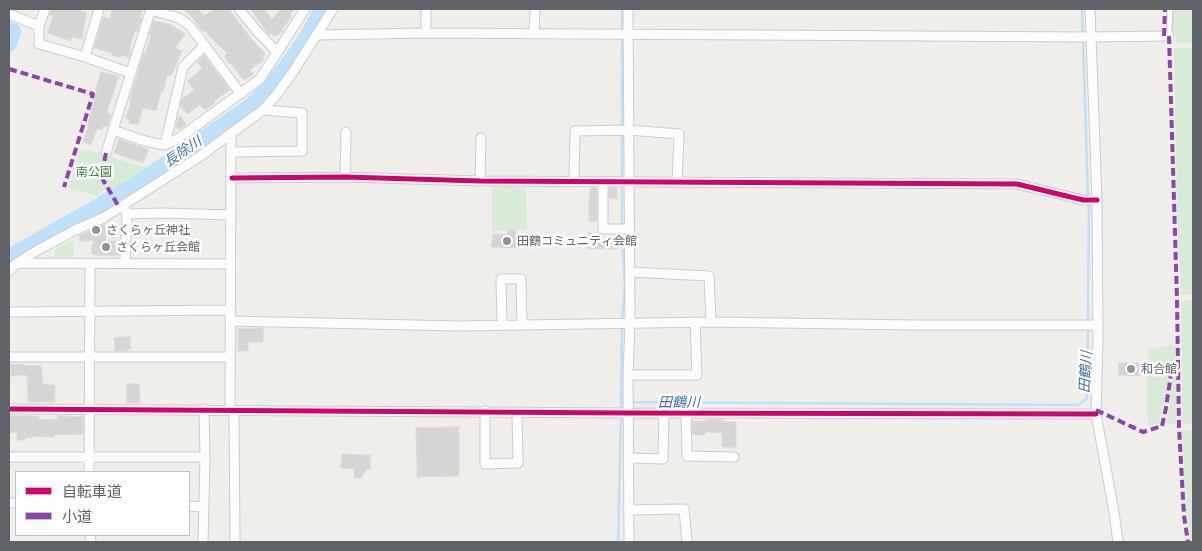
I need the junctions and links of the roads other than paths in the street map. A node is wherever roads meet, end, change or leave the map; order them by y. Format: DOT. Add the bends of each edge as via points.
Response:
graph roads {
  1 [pos="45,9"];
  2 [pos="99,9"];
  3 [pos="151,9"];
  4 [pos="239,9"];
  5 [pos="333,9"];
  6 [pos="426,9"];
  7 [pos="535,9"];
  8 [pos="628,9"];
  9 [pos="1090,9"];
  10 [pos="1170,9"];
  11 [pos="303,10"];
  12 [pos="9,14"];
  13 [pos="39,26"];
  14 [pos="426,33"];
  15 [pos="534,34"];
  16 [pos="316,35"];
  17 [pos="628,35"];
  18 [pos="1169,36"];
  19 [pos="1089,37"];
  20 [pos="204,46"];
  21 [pos="277,52"];
  22 [pos="85,56"];
  23 [pos="131,73"];
  24 [pos="241,94"];
  25 [pos="263,110"];
  26 [pos="113,130"];
  27 [pos="630,130"];
  28 [pos="346,132"];
  29 [pos="232,133"];
  30 [pos="481,138"];
  31 [pos="165,144"];
  32 [pos="232,152"];
  33 [pos="106,153"];
  34 [pos="346,177"];
  35 [pos="232,178"];
  36 [pos="480,181"];
  37 [pos="574,182"];
  38 [pos="604,182"];
  39 [pos="629,182"];
  40 [pos="676,182"];
  41 [pos="1096,200"];
  42 [pos="124,210"];
  43 [pos="230,215"];
  44 [pos="629,229"];
  45 [pos="125,262"];
  46 [pos="17,263"];
  47 [pos="90,264"];
  48 [pos="232,264"];
  49 [pos="9,271"];
  50 [pos="630,272"];
  51 [pos="90,310"];
  52 [pos="231,310"];
  53 [pos="9,312"];
  54 [pos="232,321"];
  55 [pos="695,322"];
  56 [pos="711,322"];
  57 [pos="630,324"];
  58 [pos="502,325"];
  59 [pos="522,325"];
  60 [pos="1096,325"];
  61 [pos="9,357"];
  62 [pos="230,357"];
  63 [pos="89,358"];
  64 [pos="628,374"];
  65 [pos="9,409"];
  66 [pos="89,409"];
  67 [pos="204,409"];
  68 [pos="232,410"];
  69 [pos="485,411"];
  70 [pos="518,412"];
  71 [pos="624,412"];
  72 [pos="664,413"];
  73 [pos="686,413"];
  74 [pos="1096,414"];
  75 [pos="9,457"];
  76 [pos="205,457"];
  77 [pos="734,457"];
  78 [pos="88,458"];
  79 [pos="628,458"];
  80 [pos="88,471"];
  81 [pos="190,506"];
  82 [pos="204,507"];
  83 [pos="628,510"];
  84 [pos="203,542"];
  85 [pos="235,542"];
  86 [pos="629,542"];
  87 [pos="686,542"];
  88 [pos="1118,542"];
  1 -- 13 [label="street"];
  2 -- 22 [label="street"];
  3 -- 20 [label="street" via="180,18"];
  3 -- 23 [label="street"];
  4 -- 21 [label="street"];
  5 -- 16 [label="street"];
  6 -- 14 [label="street"];
  7 -- 15 [label="street"];
  8 -- 17 [label="street"];
  9 -- 19 [label="street"];
  10 -- 18 [label="lane"];
  11 -- 21 [label="street"];
  12 -- 13 [label="street"];
  13 -- 22 [label="street" via="39,44"];
  14 -- 15 [label="street"];
  14 -- 16 [label="street"];
  15 -- 17 [label="street"];
  16 -- 25 [label="street"];
  17 -- 19 [label="street"];
  17 -- 27 [label="street"];
  18 -- 19 [label="street"];
  19 -- 41 [label="street"];
  20 -- 24 [label="street"];
  20 -- 31 [label="street" via="183,67"];
  21 -- 24 [label="street" via="260,79"];
  22 -- 23 [label="street"];
  23 -- 26 [label="street"];
  24 -- 31 [label="street"];
  25 -- 29 [label="street"];
  25 -- 32 [label="street" via="302,113 302,151"];
  26 -- 31 [label="street" via="146,142"];
  26 -- 33 [label="street"];
  27 -- 37 [label="street" via="575,131"];
  27 -- 39 [label="street"];
  27 -- 40 [label="street" via="679,134"];
  28 -- 34 [label="street"];
  29 -- 32 [label="street"];
  29 -- 42 [label="street"];
  30 -- 36 [label="street"];
  32 -- 35 [label="street"];
  34 -- 35 [label="street"];
  34 -- 36 [label="street"];
  35 -- 43 [label="street"];
  36 -- 37 [label="street"];
  37 -- 38 [label="street"];
  38 -- 39 [label="street"];
  38 -- 44 [label="street" via="603,230"];
  39 -- 40 [label="street"];
  39 -- 44 [label="street"];
  40 -- 41 [label="street" via="1017,184 1083,200"];
  41 -- 60 [label="street"];
  42 -- 43 [label="street"];
  42 -- 45 [label="street"];
  42 -- 46 [label="street" via="75,230"];
  43 -- 48 [label="street"];
  44 -- 50 [label="street"];
  45 -- 47 [label="street"];
  45 -- 48 [label="street"];
  46 -- 47 [label="street"];
  46 -- 49 [label="street"];
  47 -- 51 [label="street"];
  48 -- 52 [label="street"];
  50 -- 56 [label="street" via="709,276"];
  50 -- 57 [label="street"];
  51 -- 52 [label="street"];
  51 -- 53 [label="street"];
  51 -- 63 [label="street"];
  52 -- 54 [label="street"];
  54 -- 58 [label="street"];
  54 -- 62 [label="street"];
  55 -- 56 [label="street"];
  55 -- 57 [label="street"];
  55 -- 64 [label="street" via="697,375"];
  56 -- 60 [label="street"];
  57 -- 59 [label="street"];
  57 -- 64 [label="street"];
  58 -- 59 [label="street"];
  58 -- 59 [label="street" via="500,279 522,279"];
  60 -- 74 [label="street"];
  61 -- 63 [label="street"];
  62 -- 63 [label="street"];
  62 -- 68 [label="street"];
  63 -- 66 [label="street"];
  64 -- 71 [label="street"];
  65 -- 66 [label="street"];
  66 -- 67 [label="street"];
  66 -- 78 [label="street"];
  67 -- 68 [label="street"];
  67 -- 76 [label="street"];
  68 -- 69 [label="street"];
  68 -- 85 [label="street"];
  69 -- 70 [label="street"];
  69 -- 70 [label="street" via="486,464 518,463"];
  70 -- 71 [label="street"];
  71 -- 72 [label="street"];
  71 -- 79 [label="street"];
  72 -- 73 [label="street"];
  72 -- 79 [label="street" via="663,459"];
  73 -- 74 [label="street"];
  73 -- 77 [label="street" via="688,456"];
  74 -- 88 [label="street"];
  75 -- 78 [label="street"];
  76 -- 78 [label="street"];
  76 -- 82 [label="street"];
  78 -- 80 [label="street"];
  79 -- 83 [label="street"];
  81 -- 82 [label="street"];
  82 -- 84 [label="street"];
  83 -- 86 [label="street"];
  83 -- 87 [label="street" via="684,509"];
}
